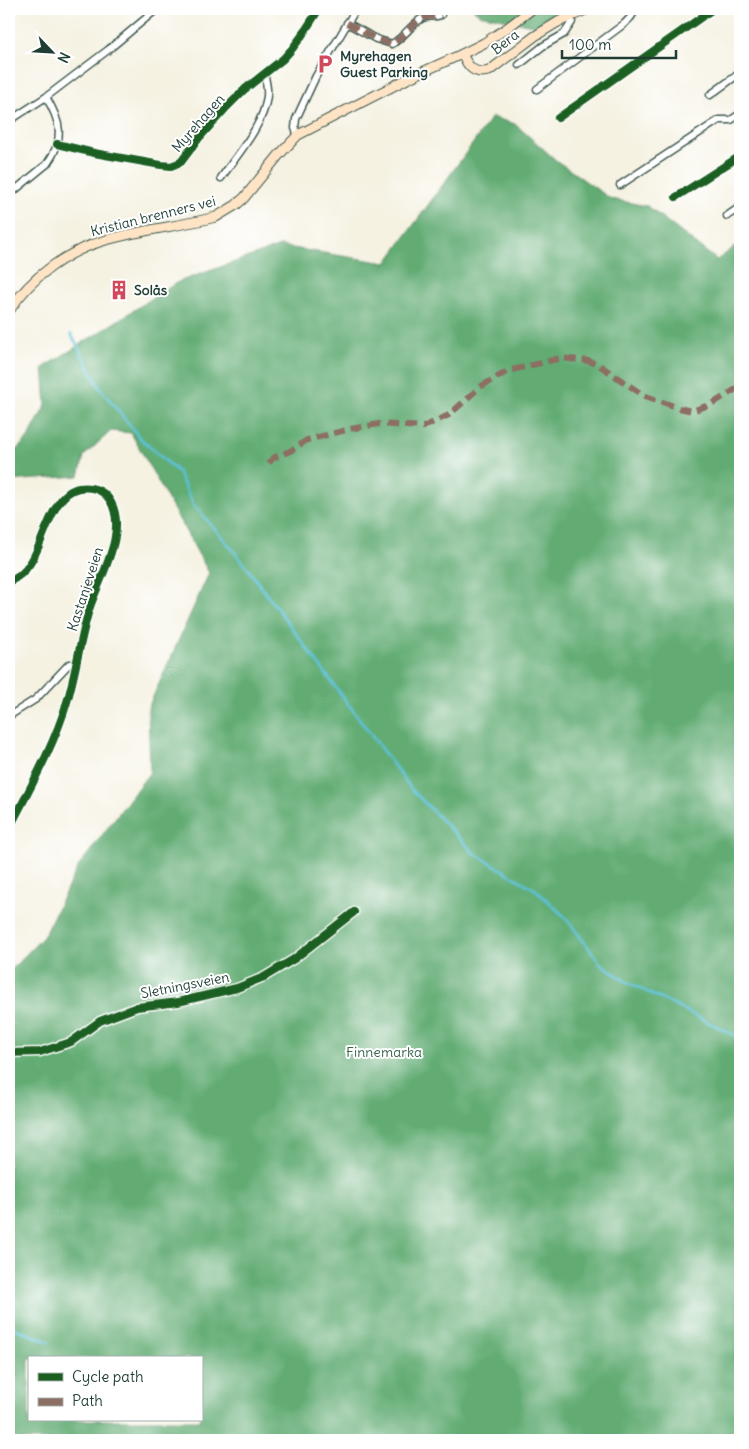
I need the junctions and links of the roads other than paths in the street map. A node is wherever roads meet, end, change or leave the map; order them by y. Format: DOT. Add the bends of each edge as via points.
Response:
graph roads {
  1 [pos="157,9"];
  2 [pos="318,9"];
  3 [pos="356,9"];
  4 [pos="532,9"];
  5 [pos="588,9"];
  6 [pos="636,9"];
  7 [pos="713,9"];
  8 [pos="441,15"];
  9 [pos="570,17"];
  10 [pos="347,23"];
  11 [pos="462,54"];
  12 [pos="519,65"];
  13 [pos="264,73"];
  14 [pos="740,73"];
  15 [pos="537,89"];
  16 [pos="710,95"];
  17 [pos="46,97"];
  18 [pos="740,114"];
  19 [pos="558,118"];
  20 [pos="9,121"];
  21 [pos="298,135"];
  22 [pos="57,144"];
  23 [pos="740,156"];
  24 [pos="221,178"];
  25 [pos="620,185"];
  26 [pos="9,195"];
  27 [pos="676,197"];
  28 [pos="740,207"];
  29 [pos="727,216"];
  30 [pos="9,311"];
  31 [pos="9,582"];
  32 [pos="77,664"];
  33 [pos="9,716"];
  34 [pos="11,822"];
  35 [pos="9,829"];
  36 [pos="354,912"];
  37 [pos="9,1053"];
  1 -- 17 [label="street"];
  2 -- 13 [label="street, Myrehagen" via="292,49"];
  3 -- 10 [label="street"];
  4 -- 11 [label="main road, Kristian brenners vei"];
  5 -- 9 [label="main road, Bera"];
  6 -- 15 [label="street" via="624,24"];
  7 -- 19 [label="street"];
  8 -- 10 [label="street" via="422,18 392,44"];
  9 -- 11 [label="main road, Bera" via="536,36 489,71 472,69"];
  9 -- 12 [label="street, Bera" via="572,22 564,34"];
  10 -- 21 [label="street" via="316,76 296,119"];
  11 -- 21 [label="main road, Kristian brenners vei"];
  13 -- 22 [label="street, Myrehagen" via="225,109 177,165 161,165"];
  13 -- 24 [label="street" via="267,83 264,110"];
  14 -- 16 [label="street"];
  17 -- 20 [label="street"];
  17 -- 22 [label="street" via="58,120"];
  18 -- 25 [label="street" via="731,120 719,120"];
  21 -- 30 [label="main road, Kristian brenners vei" via="244,198 227,212 84,248 48,270"];
  22 -- 26 [label="street" via="47,164"];
  23 -- 27 [label="street"];
  28 -- 29 [label="street"];
  31 -- 32 [label="street, Kastanjeveien" via="30,565 53,511 63,497 77,488 92,488 105,494 113,506 115,540 94,594"];
  32 -- 33 [label="street" via="69,664 36,698"];
  32 -- 34 [label="street, Kastanjeveien" via="54,736"];
  34 -- 35 [label="street, Kastanjeveien"];
  36 -- 37 [label="street, Sletningsveien" via="294,959 246,985 178,1002 137,1007 100,1021 71,1042 40,1052"];
}
